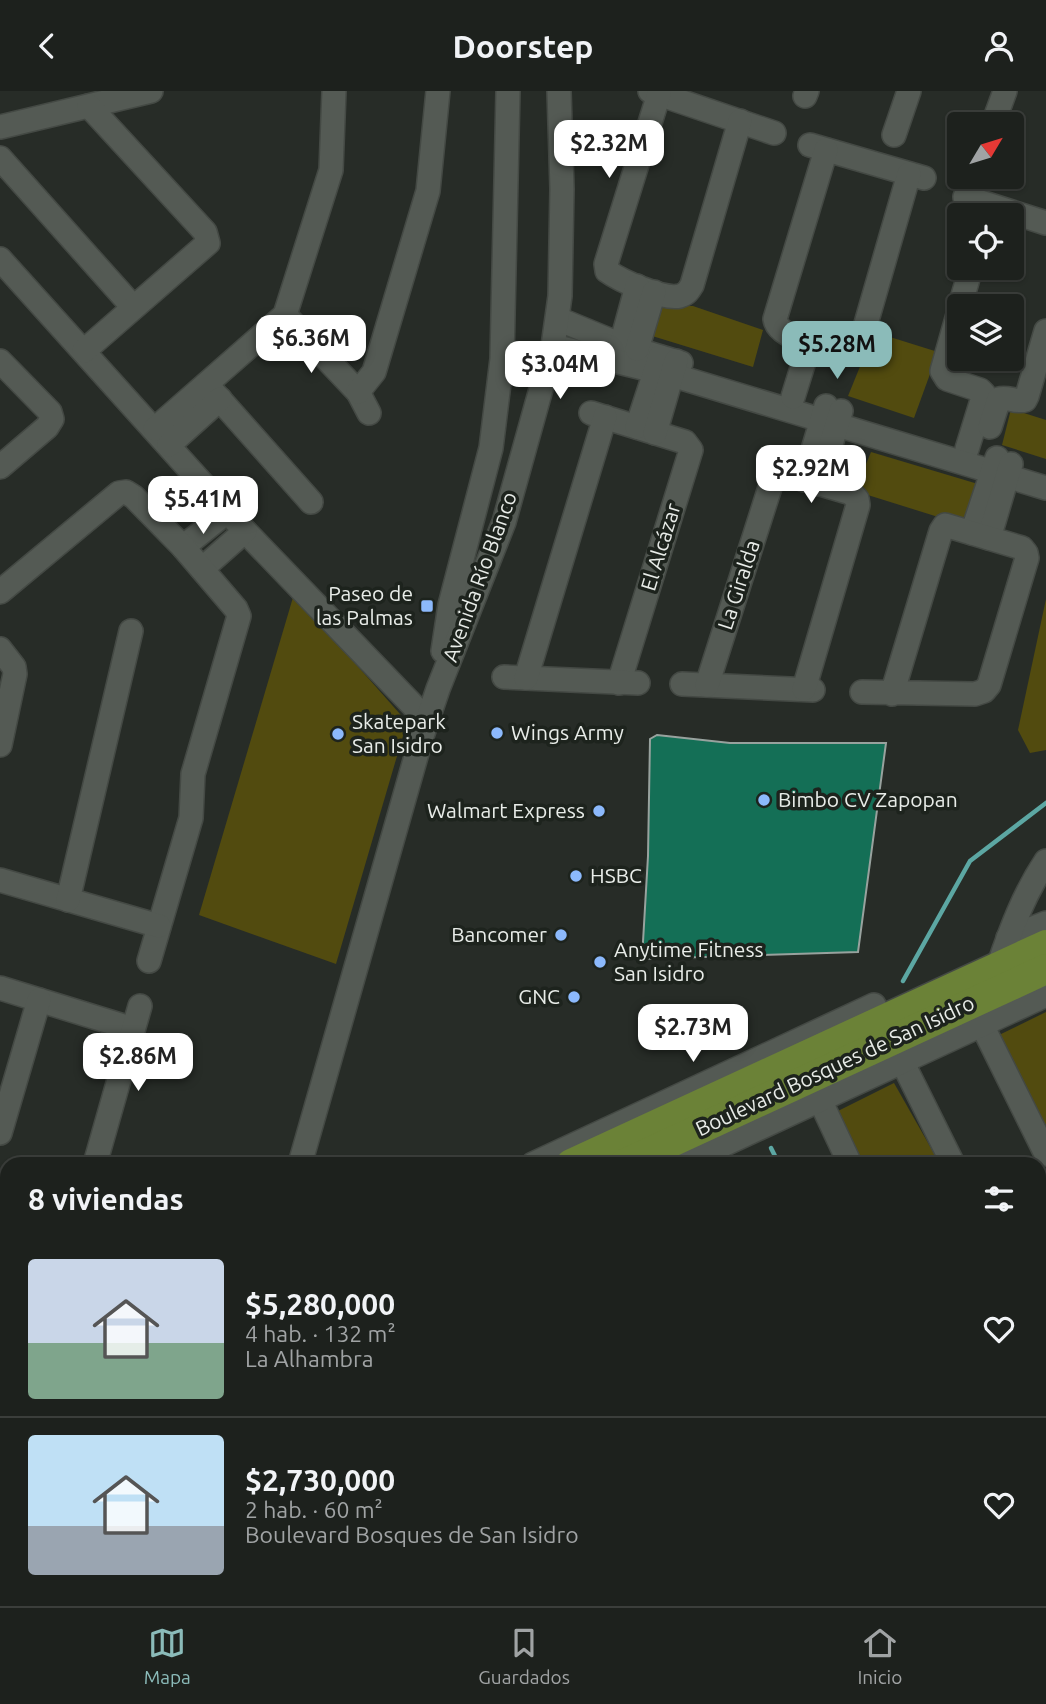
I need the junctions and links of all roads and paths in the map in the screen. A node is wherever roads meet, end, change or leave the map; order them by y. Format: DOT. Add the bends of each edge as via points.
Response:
graph roads {
  1 [pos="151,91"];
  2 [pos="334,91"];
  3 [pos="438,91"];
  4 [pos="508,91"];
  5 [pos="559,91"];
  6 [pos="909,91"];
  7 [pos="1005,91"];
  8 [pos="654,92"];
  9 [pos="89,106"];
  10 [pos="997,112"];
  11 [pos="740,121"];
  12 [pos="0,127"];
  13 [pos="774,133"];
  14 [pos="894,135"];
  15 [pos="0,158"];
  16 [pos="965,197"];
  17 [pos="975,203"];
  18 [pos="1024,218"];
  19 [pos="1046,223"];
  20 [pos="0,259"];
  21 [pos="645,289"];
  22 [pos="133,307"];
  23 [pos="285,315"];
  24 [pos="558,319"];
  25 [pos="1046,331"];
  26 [pos="553,345"];
  27 [pos="817,345"];
  28 [pos="629,347"];
  29 [pos="84,351"];
  30 [pos="947,354"];
  31 [pos="0,361"];
  32 [pos="666,366"];
  33 [pos="214,392"];
  34 [pos="358,392"];
  35 [pos="991,397"];
  36 [pos="821,410"];
  37 [pos="369,413"];
  38 [pos="646,430"];
  39 [pos="162,437"];
  40 [pos="491,448"];
  41 [pos="522,455"];
  42 [pos="993,462"];
  43 [pos="0,467"];
  44 [pos="1046,472"];
  45 [pos="812,482"];
  46 [pos="1046,488"];
  47 [pos="311,502"];
  48 [pos="228,511"];
  49 [pos="245,531"];
  50 [pos="981,535"];
  51 [pos="183,547"];
  52 [pos="202,569"];
  53 [pos="0,592"];
  54 [pos="131,631"];
  55 [pos="0,649"];
  56 [pos="682,684"];
  57 [pos="707,685"];
  58 [pos="438,689"];
  59 [pos="862,692"];
  60 [pos="892,694"];
  61 [pos="427,720"];
  62 [pos="0,745"];
  63 [pos="1042,870"];
  64 [pos="0,880"];
  65 [pos="68,900"];
  66 [pos="1046,923"];
  67 [pos="159,926"];
  68 [pos="1008,938"];
  69 [pos="1046,945"];
  70 [pos="149,961"];
  71 [pos="998,967"];
  72 [pos="1046,968"];
  73 [pos="0,988"];
  74 [pos="1046,995"];
  75 [pos="38,1000"];
  76 [pos="139,1006"];
  77 [pos="982,1025"];
  78 [pos="133,1029"];
  79 [pos="888,1032"];
  80 [pos="756,1092"];
  81 [pos="820,1100"];
  82 [pos="0,1133"];
  83 [pos="1046,1154"];
  84 [pos="97,1157"];
  85 [pos="302,1157"];
  86 [pos="555,1157"];
  87 [pos="589,1157"];
  88 [pos="637,1157"];
  89 [pos="689,1157"];
  90 [pos="847,1157"];
  91 [pos="950,1157"];
  1 -- 9 [label="street"];
  2 -- 23 [label="street" via="331,170"];
  3 -- 34 [label="street" via="428,191 374,372"];
  4 -- 40 [label="street, Avenida Río Blanco" via="502,359"];
  5 -- 24 [label="street, Avenida Río Blanco"];
  6 -- 14 [label="street"];
  7 -- 10 [label="street"];
  8 -- 11 [label="street"];
  8 -- 21 [label="street" via="606,264 607,271"];
  9 -- 12 [label="street"];
  9 -- 22 [label="street" via="205,232 208,243"];
  11 -- 13 [label="street"];
  11 -- 21 [label="street" via="692,285 677,297"];
  15 -- 22 [label="street"];
  16 -- 17 [label="street"];
  18 -- 19 [label="street"];
  20 -- 29 [label="street"];
  21 -- 28 [label="street"];
  22 -- 29 [label="street"];
  23 -- 33 [label="street"];
  23 -- 34 [label="street"];
  24 -- 26 [label="street, Avenida Río Blanco"];
  24 -- 28 [label="street"];
  25 -- 35 [label="street" via="1025,400"];
  26 -- 32 [label="street"];
  26 -- 41 [label="street, Avenida Río Blanco"];
  27 -- 27 [label="street" via="856,349 861,341 917,176 818,147 775,319 782,332"];
  27 -- 36 [label="street"];
  28 -- 32 [label="street"];
  29 -- 39 [label="street"];
  30 -- 35 [label="street" via="943,376"];
  31 -- 43 [label="street" via="52,419"];
  32 -- 36 [label="street"];
  32 -- 36 [label="street"];
  32 -- 38 [label="street"];
  33 -- 39 [label="street"];
  33 -- 47 [label="street"];
  34 -- 37 [label="street"];
  35 -- 42 [label="street"];
  36 -- 42 [label="street"];
  36 -- 42 [label="street"];
  36 -- 45 [label="street"];
  38 -- 38 [label="street, El Alcázar" via="685,442 691,450 628,683 515,677 598,415"];
  39 -- 48 [label="street"];
  40 -- 41 [label="street"];
  40 -- 58 [label="street, Avenida Río Blanco" via="450,605"];
  41 -- 58 [label="street, Avenida Río Blanco" via="504,521"];
  42 -- 44 [label="street"];
  42 -- 46 [label="street"];
  42 -- 50 [label="street"];
  45 -- 57 [label="street, La Giralda" via="783,473 773,478"];
  45 -- 57 [label="street, La Giralda" via="851,493 858,505 808,690"];
  48 -- 49 [label="street"];
  48 -- 51 [label="street"];
  49 -- 52 [label="street"];
  49 -- 61 [label="street"];
  50 -- 60 [label="street" via="951,525 941,531"];
  50 -- 60 [label="street" via="1027,553 989,685 975,694"];
  51 -- 52 [label="street"];
  51 -- 53 [label="street" via="134,496 119,493"];
  52 -- 67 [label="street" via="239,617 193,774 191,818"];
  54 -- 65 [label="street"];
  55 -- 62 [label="street" via="15,674"];
  56 -- 57 [label="street, La Giralda"];
  58 -- 61 [label="street, Avenida Río Blanco"];
  59 -- 60 [label="street"];
  61 -- 85 [label="street, Avenida Río Blanco"];
  63 -- 68 [label="street"];
  64 -- 65 [label="street"];
  65 -- 67 [label="street"];
  66 -- 68 [label="street"];
  67 -- 70 [label="street"];
  68 -- 71 [label="street"];
  69 -- 71 [label="main road, Boulevard Bosques de San Isidro"];
  71 -- 79 [label="main road, Boulevard Bosques de San Isidro"];
  72 -- 79 [label="main road, Boulevard Bosques de San Isidro"];
  73 -- 75 [label="street"];
  74 -- 77 [label="street, Boulevard Bosques de San Isidro"];
  75 -- 78 [label="street"];
  75 -- 82 [label="street"];
  76 -- 78 [label="street"];
  77 -- 79 [label="street, Boulevard Bosques de San Isidro"];
  77 -- 83 [label="street"];
  78 -- 84 [label="street"];
  79 -- 80 [label="main road, Boulevard Bosques de San Isidro"];
  79 -- 81 [label="street, Boulevard Bosques de San Isidro"];
  79 -- 91 [label="street"];
  80 -- 81 [label="street, Boulevard Bosques de San Isidro"];
  80 -- 86 [label="street, Boulevard Bosques de San Isidro"];
  80 -- 87 [label="main road, Boulevard Bosques de San Isidro"];
  80 -- 88 [label="main road, Boulevard Bosques de San Isidro"];
  80 -- 89 [label="street, Boulevard Bosques de San Isidro"];
  81 -- 90 [label="street"];
}
